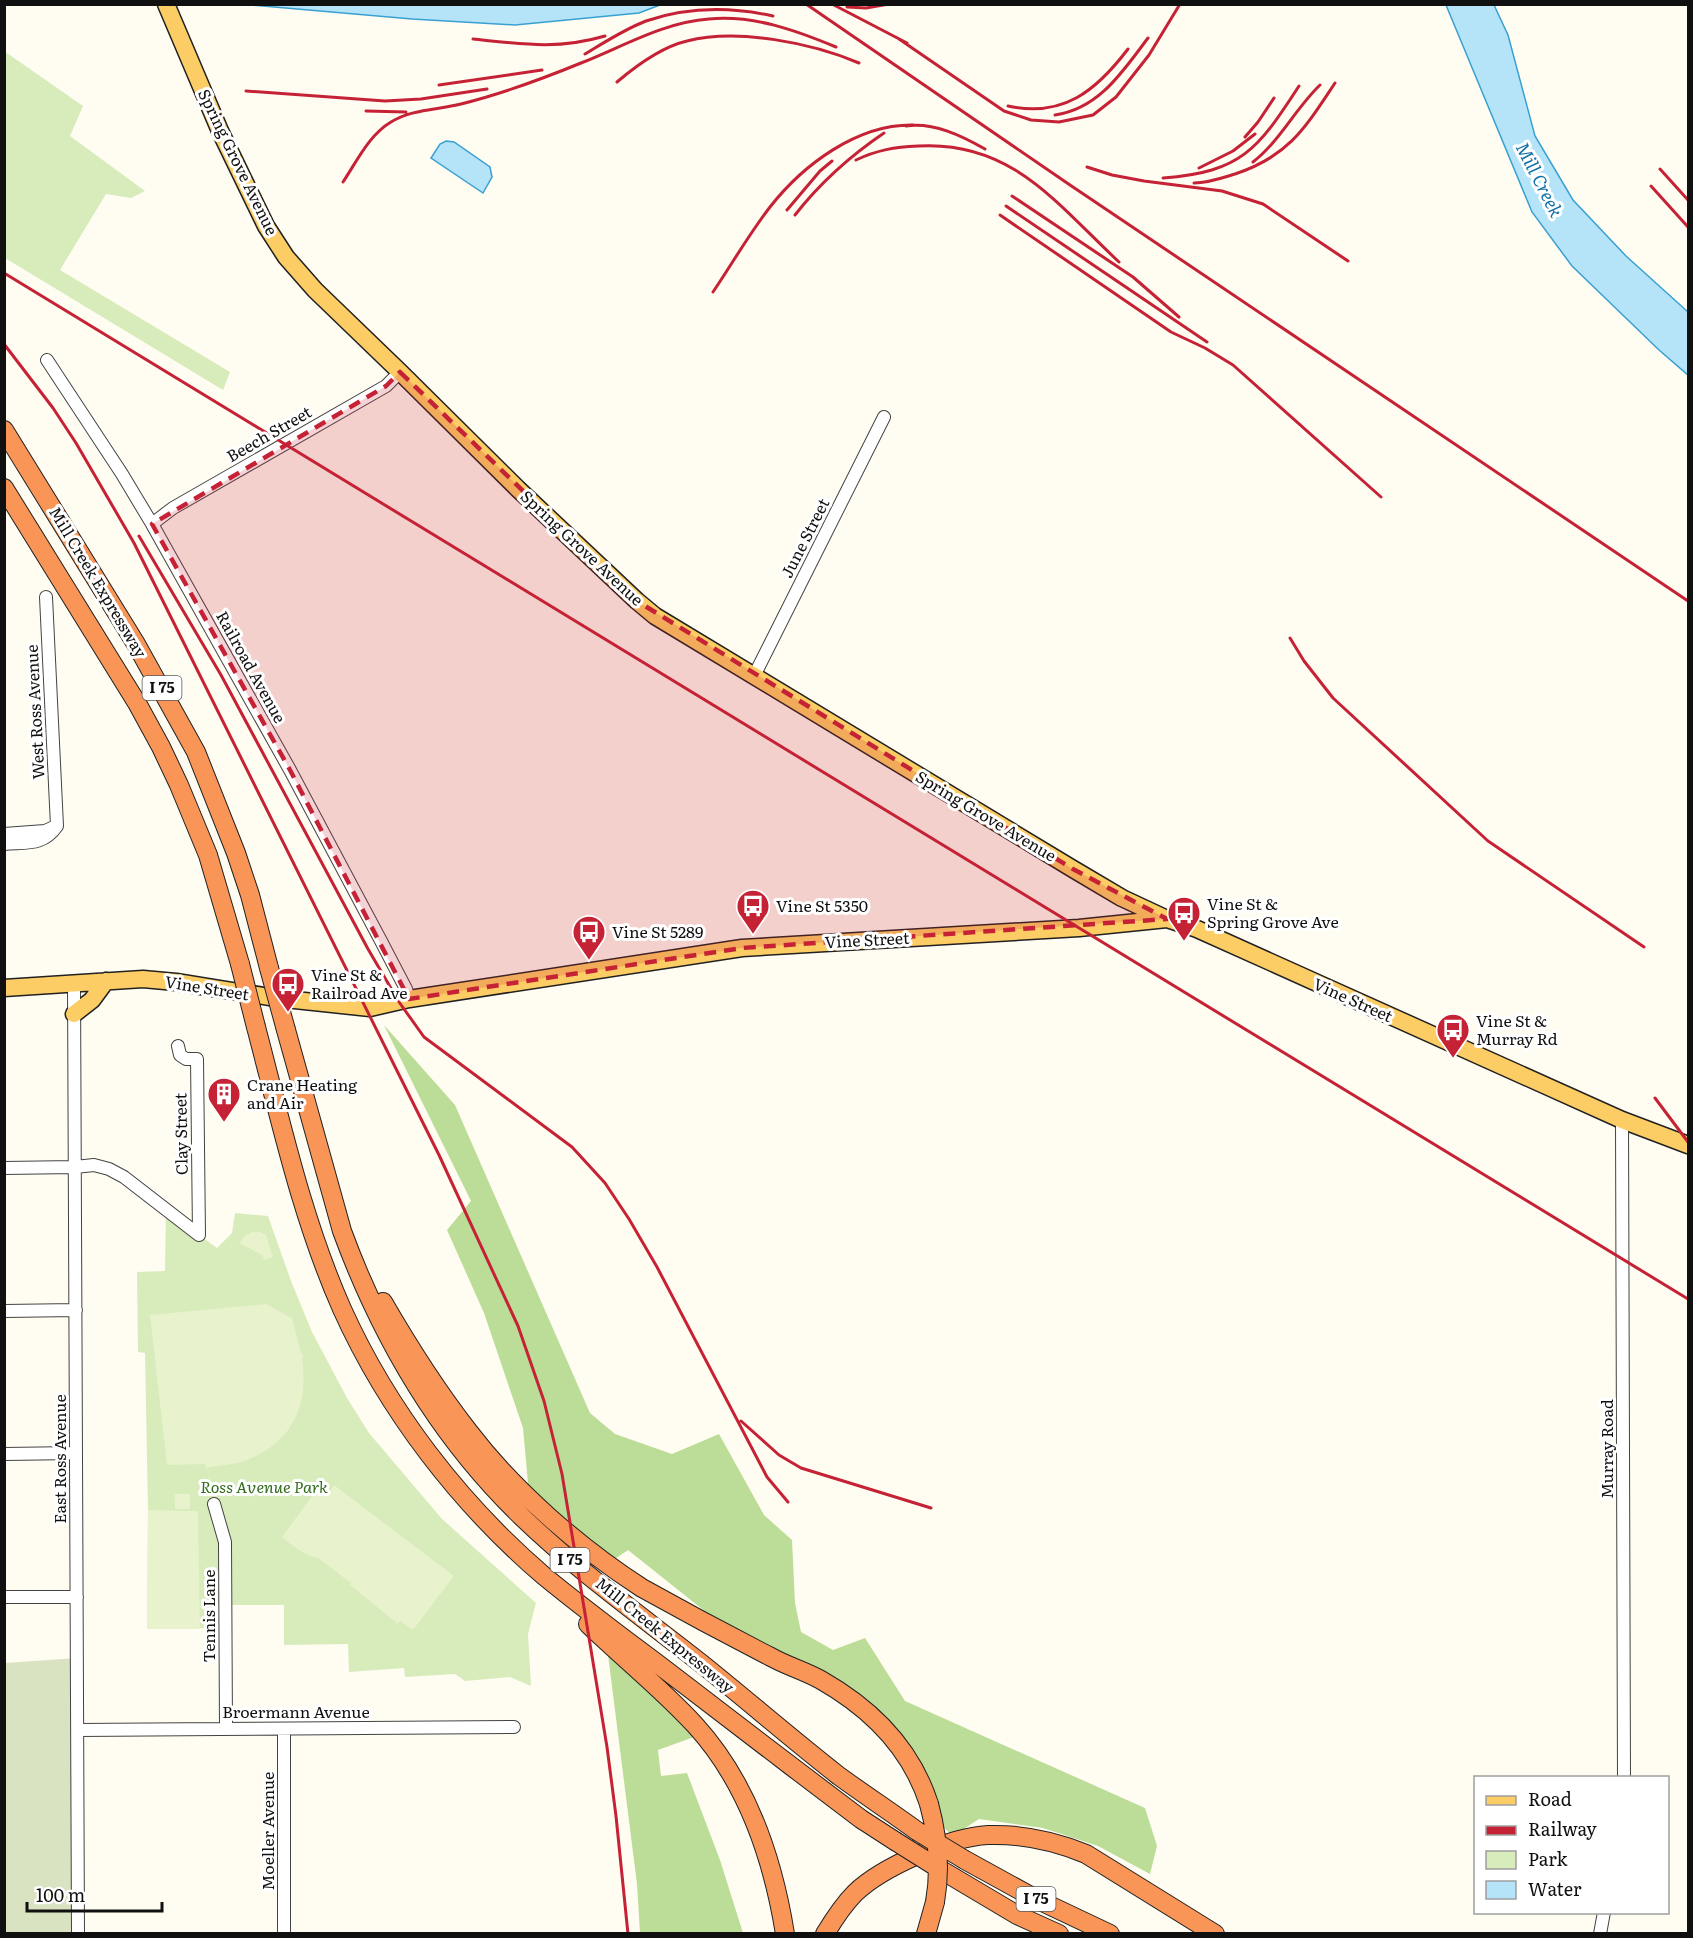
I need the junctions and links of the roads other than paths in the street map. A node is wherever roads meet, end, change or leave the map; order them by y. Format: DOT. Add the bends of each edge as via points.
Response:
graph roads {
  1 [pos="169,11"];
  2 [pos="46,360"];
  3 [pos="400,372"];
  4 [pos="884,417"];
  5 [pos="4,430"];
  6 [pos="4,488"];
  7 [pos="152,524"];
  8 [pos="46,597"];
  9 [pos="755,674"];
  10 [pos="57,826"];
  11 [pos="4,834"];
  12 [pos="4,844"];
  13 [pos="1167,919"];
  14 [pos="106,981"];
  15 [pos="74,984"];
  16 [pos="4,988"];
  17 [pos="409,999"];
  18 [pos="74,1014"];
  19 [pos="178,1046"];
  20 [pos="1622,1120"];
  21 [pos="1689,1145"];
  22 [pos="75,1167"];
  23 [pos="4,1168"];
  24 [pos="333,1196"];
  25 [pos="76,1310"];
  26 [pos="4,1311"];
  27 [pos="76,1453"];
  28 [pos="4,1454"];
  29 [pos="214,1504"];
  30 [pos="4,1597"];
  31 [pos="77,1597"];
  32 [pos="571,1598"];
  33 [pos="514,1727"];
  34 [pos="225,1729"];
  35 [pos="284,1729"];
  36 [pos="78,1730"];
  37 [pos="1624,1776"];
  38 [pos="1604,1914"];
  39 [pos="78,1934"];
  40 [pos="284,1934"];
  41 [pos="785,1934"];
  42 [pos="825,1934"];
  43 [pos="926,1934"];
  44 [pos="1059,1934"];
  45 [pos="1110,1934"];
  46 [pos="1215,1934"];
  47 [pos="1600,1934"];
  1 -- 3 [label="main road, Spring Grove Avenue" via="219,131 266,226 315,290"];
  2 -- 7 [label="street, Railroad Avenue"];
  3 -- 7 [label="street, Beech Street" via="386,386 173,508"];
  3 -- 9 [label="main road, Spring Grove Avenue" via="655,616"];
  4 -- 9 [label="street, June Street"];
  5 -- 24 [label="highway, Mill Creek Expressway / I 75, bridge" via="136,644 196,752 250,894"];
  6 -- 32 [label="highway, Mill Creek Expressway / I 75, bridge" via="137,703 179,785 208,855 309,1223 339,1302 362,1348 420,1442 465,1498"];
  7 -- 17 [label="street, Railroad Avenue" via="295,780"];
  8 -- 10 [label="street, West Ross Avenue"];
  9 -- 13 [label="main road, Spring Grove Avenue" via="1073,869"];
  10 -- 11 [label="street" via="45,831"];
  10 -- 12 [label="street" via="40,841"];
  13 -- 17 [label="main road, Vine Street" via="742,948"];
  13 -- 20 [label="main road, Vine Street" via="1197,928"];
  14 -- 15 [label="main road, Vine Street"];
  14 -- 17 [label="main road, Vine Street" via="163,981 370,1008"];
  14 -- 18 [label="main road" via="92,1000"];
  15 -- 16 [label="main road, Vine Street"];
  15 -- 18 [label="street, East Ross Avenue"];
  18 -- 22 [label="street, East Ross Avenue"];
  19 -- 22 [label="street, Clay Street" via="180,1055 196,1059 199,1235 124,1177 102,1166"];
  20 -- 21 [label="main road, Vine Street"];
  20 -- 37 [label="street, Murray Road"];
  22 -- 23 [label="street"];
  22 -- 25 [label="street, East Ross Avenue"];
  24 -- 43 [label="highway, bridge" via="351,1227 382,1300 418,1360 470,1434 518,1487 590,1551 642,1588 819,1679 877,1719 899,1744 912,1763 929,1804 936,1835 938,1882"];
  24 -- 45 [label="highway, Mill Creek Expressway / I 75, bridge" via="353,1260 400,1359 440,1419 498,1493 550,1543 840,1776 917,1831 1036,1899"];
  25 -- 26 [label="street"];
  25 -- 27 [label="street, East Ross Avenue"];
  27 -- 28 [label="street"];
  27 -- 31 [label="street, East Ross Avenue"];
  29 -- 34 [label="street, Tennis Lane" via="225,1542"];
  30 -- 31 [label="street"];
  31 -- 36 [label="street, East Ross Avenue"];
  32 -- 41 [label="highway" via="580,1616 696,1726 734,1779 763,1845"];
  32 -- 44 [label="highway, Mill Creek Expressway / I 75, bridge" via="861,1819 1017,1915"];
  33 -- 35 [label="street, Broermann Avenue"];
  34 -- 35 [label="street, Broermann Avenue"];
  34 -- 36 [label="street, Broermann Avenue"];
  35 -- 40 [label="street, Moeller Avenue"];
  36 -- 39 [label="street, East Ross Avenue"];
  38 -- 47 [label="street"];
  42 -- 46 [label="highway" via="851,1898 879,1875 939,1847 997,1835 1052,1842 1086,1854"];
}
